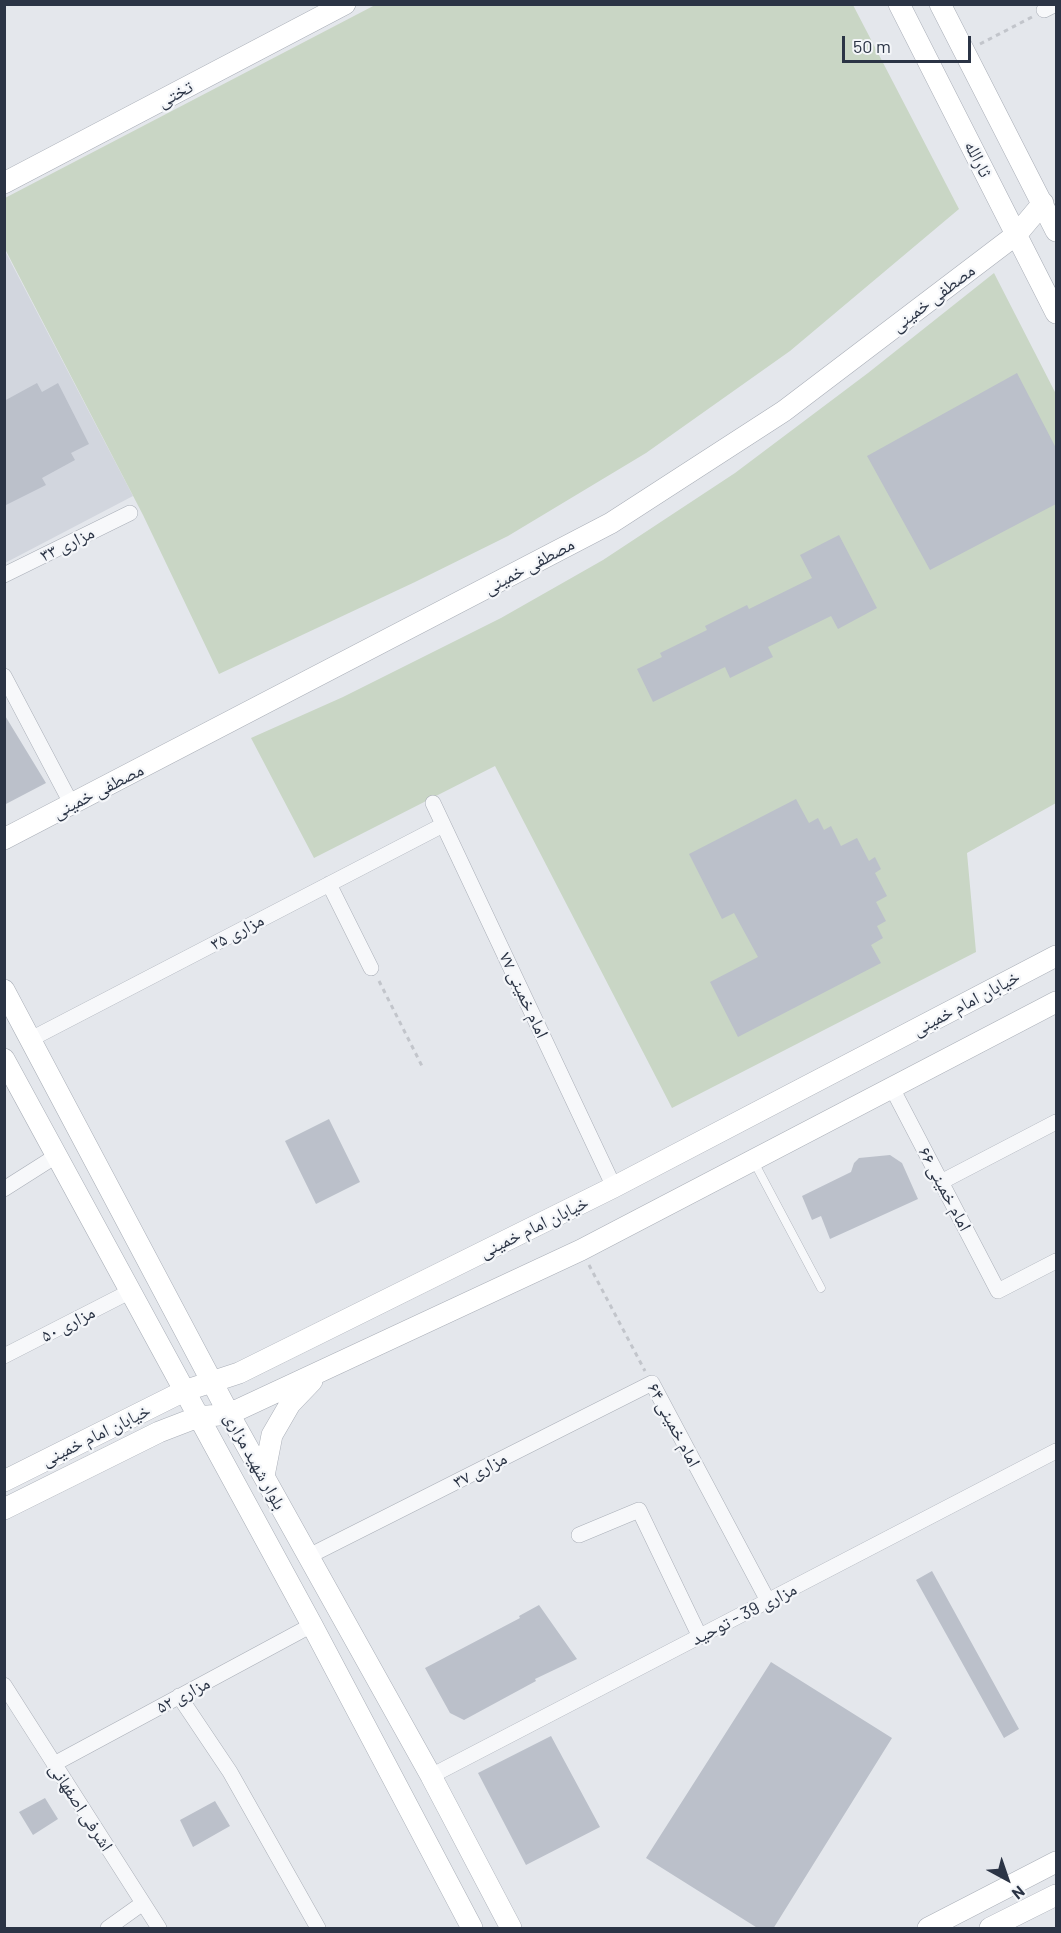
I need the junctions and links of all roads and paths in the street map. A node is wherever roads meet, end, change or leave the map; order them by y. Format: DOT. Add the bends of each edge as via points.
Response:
graph roads {
  1 [pos="345,4"];
  2 [pos="899,4"];
  3 [pos="940,4"];
  4 [pos="1050,7"];
  5 [pos="965,52"];
  6 [pos="4,183"];
  7 [pos="1043,203"];
  8 [pos="1056,231"];
  9 [pos="1017,234"];
  10 [pos="1056,314"];
  11 [pos="130,513"];
  12 [pos="4,575"];
  13 [pos="4,676"];
  14 [pos="433,803"];
  15 [pos="72,805"];
  16 [pos="443,825"];
  17 [pos="4,839"];
  18 [pos="329,884"];
  19 [pos="1056,956"];
  20 [pos="371,968"];
  21 [pos="4,990"];
  22 [pos="1056,1002"];
  23 [pos="31,1039"];
  24 [pos="4,1059"];
  25 [pos="423,1068"];
  26 [pos="892,1088"];
  27 [pos="1056,1122"];
  28 [pos="56,1156"];
  29 [pos="753,1160"];
  30 [pos="941,1182"];
  31 [pos="614,1187"];
  32 [pos="4,1189"];
  33 [pos="581,1250"];
  34 [pos="1056,1261"];
  35 [pos="821,1288"];
  36 [pos="131,1291"];
  37 [pos="4,1356"];
  38 [pos="323,1370"];
  39 [pos="213,1382"];
  40 [pos="652,1383"];
  41 [pos="184,1391"];
  42 [pos="229,1414"];
  43 [pos="198,1417"];
  44 [pos="1056,1451"];
  45 [pos="264,1476"];
  46 [pos="4,1481"];
  47 [pos="4,1509"];
  48 [pos="579,1535"];
  49 [pos="309,1556"];
  50 [pos="768,1601"];
  51 [pos="312,1625"];
  52 [pos="700,1637"];
  53 [pos="4,1685"];
  54 [pos="179,1696"];
  55 [pos="54,1764"];
  56 [pos="431,1776"];
  57 [pos="1056,1862"];
  58 [pos="1056,1895"];
  59 [pos="143,1903"];
  60 [pos="108,1929"];
  61 [pos="159,1929"];
  62 [pos="318,1929"];
  63 [pos="472,1929"];
  64 [pos="511,1929"];
  65 [pos="928,1929"];
  66 [pos="990,1929"];
  1 -- 6 [label="main road, تختی"];
  2 -- 9 [label="main road, ثارالله"];
  3 -- 5 [label="main road, ثارالله"];
  4 -- 5 [label="path"];
  5 -- 7 [label="main road, ثارالله"];
  7 -- 8 [label="main road, ثارالله"];
  7 -- 9 [label="main road, مصطفی خمینی"];
  9 -- 10 [label="main road, ثارالله"];
  9 -- 15 [label="main road, مصطفی خمینی" via="784,411 611,523"];
  11 -- 12 [label="street, مزاری ۳۳"];
  13 -- 15 [label="street"];
  14 -- 16 [label="street, امام خمینی ۷۷"];
  15 -- 17 [label="main road, مصطفی خمینی"];
  16 -- 18 [label="street, مزاری ۳۵"];
  16 -- 31 [label="street, امام خمینی ۷۷"];
  18 -- 20 [label="street"];
  18 -- 23 [label="street, مزاری ۳۵"];
  19 -- 31 [label="main road, خیابان امام خمینی"];
  20 -- 25 [label="path"];
  21 -- 23 [label="main road, بلوار شهید مزاری"];
  22 -- 26 [label="main road, خیابان امام خمینی"];
  23 -- 39 [label="main road, بلوار شهید مزاری"];
  24 -- 28 [label="main road, بلوار شهید مزاری"];
  26 -- 29 [label="main road, خیابان امام خمینی"];
  26 -- 30 [label="street, امام خمینی ۶۶"];
  27 -- 30 [label="street"];
  28 -- 32 [label="street"];
  28 -- 36 [label="main road, بلوار شهید مزاری"];
  29 -- 33 [label="main road, خیابان امام خمینی"];
  29 -- 35 [label="lane"];
  30 -- 34 [label="street, امام خمینی ۶۶" via="998,1291"];
  31 -- 39 [label="main road, خیابان امام خمینی" via="249,1368"];
  33 -- 38 [label="main road, خیابان امام خمینی"];
  33 -- 40 [label="path, امام خمینی ۶۴"];
  36 -- 37 [label="street, مزاری ۵۰"];
  36 -- 41 [label="main road, بلوار شهید مزاری"];
  38 -- 42 [label="main road, خیابان امام خمینی"];
  38 -- 45 [label="main road" via="290,1404 272,1435"];
  39 -- 41 [label="main road, خیابان امام خمینی"];
  39 -- 42 [label="main road, بلوار شهید مزاری"];
  40 -- 49 [label="street, مزاری ۳۷"];
  40 -- 50 [label="street, امام خمینی ۶۴"];
  41 -- 43 [label="main road, بلوار شهید مزاری"];
  41 -- 46 [label="main road, خیابان امام خمینی"];
  42 -- 43 [label="main road, خیابان امام خمینی"];
  42 -- 45 [label="main road, بلوار شهید مزاری"];
  43 -- 47 [label="main road, خیابان امام خمینی" via="159,1432"];
  43 -- 51 [label="main road, بلوار شهید مزاری"];
  44 -- 50 [label="street, مزاری 39 - توحید"];
  45 -- 49 [label="main road, بلوار شهید مزاری"];
  48 -- 52 [label="street" via="639,1510"];
  49 -- 56 [label="main road, بلوار شهید مزاری"];
  50 -- 52 [label="street, مزاری 39 - توحید"];
  51 -- 54 [label="street, مزاری ۵۲"];
  51 -- 63 [label="main road, بلوار شهید مزاری"];
  52 -- 56 [label="street, مزاری 39 - توحید"];
  53 -- 55 [label="street, اشرفی اصفهانی"];
  54 -- 55 [label="street, مزاری ۵۲"];
  54 -- 62 [label="street" via="230,1772"];
  55 -- 59 [label="street, اشرفی اصفهانی"];
  56 -- 64 [label="main road, بلوار شهید مزاری"];
  57 -- 65 [label="main road"];
  58 -- 66 [label="main road"];
  59 -- 60 [label="street"];
  59 -- 61 [label="street, اشرفی اصفهانی"];
}
